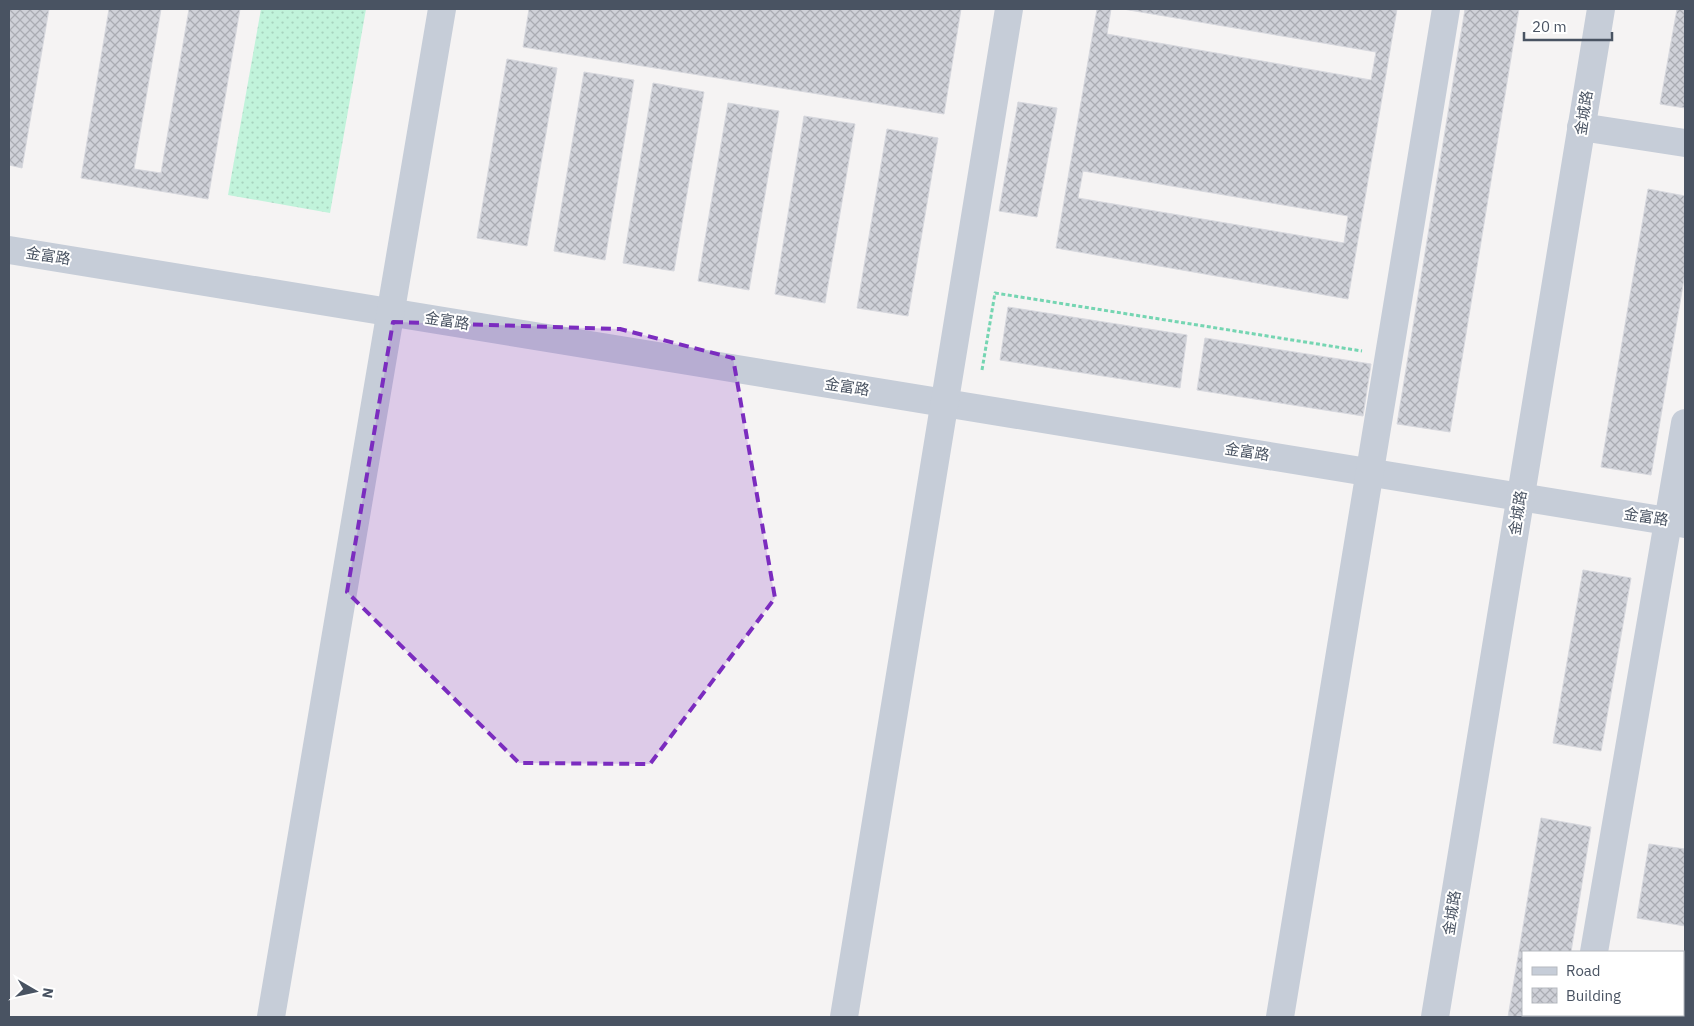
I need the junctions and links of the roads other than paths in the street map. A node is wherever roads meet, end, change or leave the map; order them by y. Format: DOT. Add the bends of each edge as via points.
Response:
graph roads {
  1 [pos="442,9"];
  2 [pos="1009,9"];
  3 [pos="1446,9"];
  4 [pos="1601,9"];
  5 [pos="1582,126"];
  6 [pos="1685,143"];
  7 [pos="9,250"];
  8 [pos="391,312"];
  9 [pos="944,403"];
  10 [pos="1685,423"];
  11 [pos="1370,472"];
  12 [pos="1521,497"];
  13 [pos="1677,522"];
  14 [pos="1594,951"];
  15 [pos="271,1017"];
  16 [pos="844,1017"];
  17 [pos="1280,1017"];
  18 [pos="1435,1017"];
  1 -- 8 [label="street"];
  2 -- 9 [label="street"];
  3 -- 11 [label="street"];
  4 -- 5 [label="street, 金城路"];
  5 -- 6 [label="street"];
  5 -- 12 [label="street, 金城路"];
  7 -- 8 [label="street, 金富路"];
  8 -- 9 [label="street, 金富路"];
  8 -- 15 [label="street"];
  9 -- 11 [label="street, 金富路"];
  9 -- 16 [label="street"];
  10 -- 13 [label="street"];
  11 -- 12 [label="street, 金富路"];
  11 -- 17 [label="street"];
  12 -- 13 [label="street, 金富路"];
  12 -- 18 [label="street, 金城路"];
  13 -- 14 [label="street"];
}
